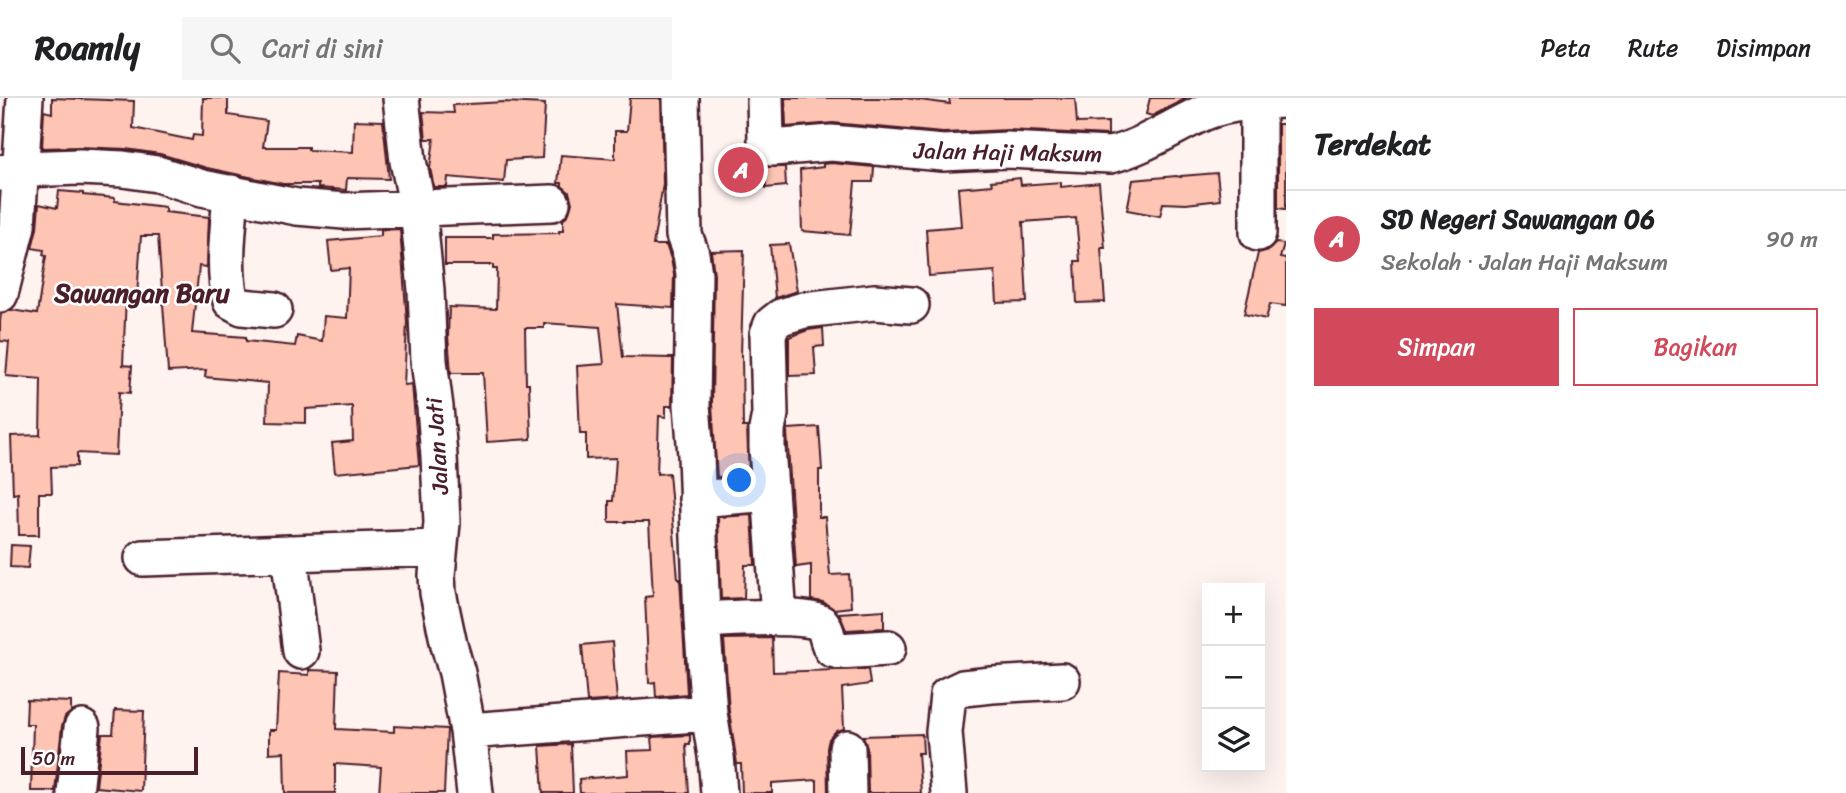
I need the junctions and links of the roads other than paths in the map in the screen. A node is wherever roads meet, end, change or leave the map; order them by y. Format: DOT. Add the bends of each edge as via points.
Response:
graph roads {
  1 [pos="25,98"];
  2 [pos="401,98"];
  3 [pos="681,98"];
  4 [pos="765,98"];
  5 [pos="1272,101"];
  6 [pos="10,171"];
  7 [pos="231,192"];
  8 [pos="552,203"];
  9 [pos="418,208"];
  10 [pos="1258,233"];
  11 [pos="0,294"];
  12 [pos="911,305"];
  13 [pos="274,310"];
  14 [pos="770,493"];
  15 [pos="697,499"];
  16 [pos="439,548"];
  17 [pos="289,553"];
  18 [pos="143,558"];
  19 [pos="779,617"];
  20 [pos="702,620"];
  21 [pos="888,648"];
  22 [pos="301,651"];
  23 [pos="1062,681"];
  24 [pos="709,713"];
  25 [pos="82,728"];
  26 [pos="468,731"];
  27 [pos="847,748"];
  28 [pos="75,793"];
  29 [pos="475,793"];
  30 [pos="719,793"];
  31 [pos="848,793"];
  32 [pos="949,793"];
  1 -- 6 [label="street"];
  2 -- 9 [label="street, Jalan Jati"];
  3 -- 15 [label="street" via="684,235 694,274 692,405"];
  4 -- 5 [label="street, Jalan Haji Maksum" via="766,141 772,148 831,143 943,153 1007,150 1110,155 1207,111"];
  5 -- 10 [label="street"];
  6 -- 7 [label="street" via="123,169"];
  6 -- 11 [label="street" via="17,226"];
  7 -- 9 [label="street" via="297,207 344,211"];
  7 -- 13 [label="street" via="227,274 231,301 242,307"];
  8 -- 9 [label="street"];
  9 -- 16 [label="street, Jalan Jati" via="440,470"];
  12 -- 14 [label="street" via="874,302 804,310 772,324 768,334"];
  14 -- 15 [label="street"];
  14 -- 19 [label="street"];
  15 -- 20 [label="street"];
  16 -- 17 [label="street"];
  16 -- 26 [label="street, Jalan Jati" via="438,593"];
  17 -- 18 [label="street"];
  17 -- 22 [label="street"];
  19 -- 20 [label="street"];
  19 -- 21 [label="street" via="820,622 832,649"];
  20 -- 24 [label="street"];
  23 -- 32 [label="street" via="963,688 948,695 944,732"];
  24 -- 26 [label="street"];
  24 -- 30 [label="street"];
  25 -- 28 [label="street"];
  26 -- 29 [label="street, Jalan Jati"];
  27 -- 31 [label="street"];
}
